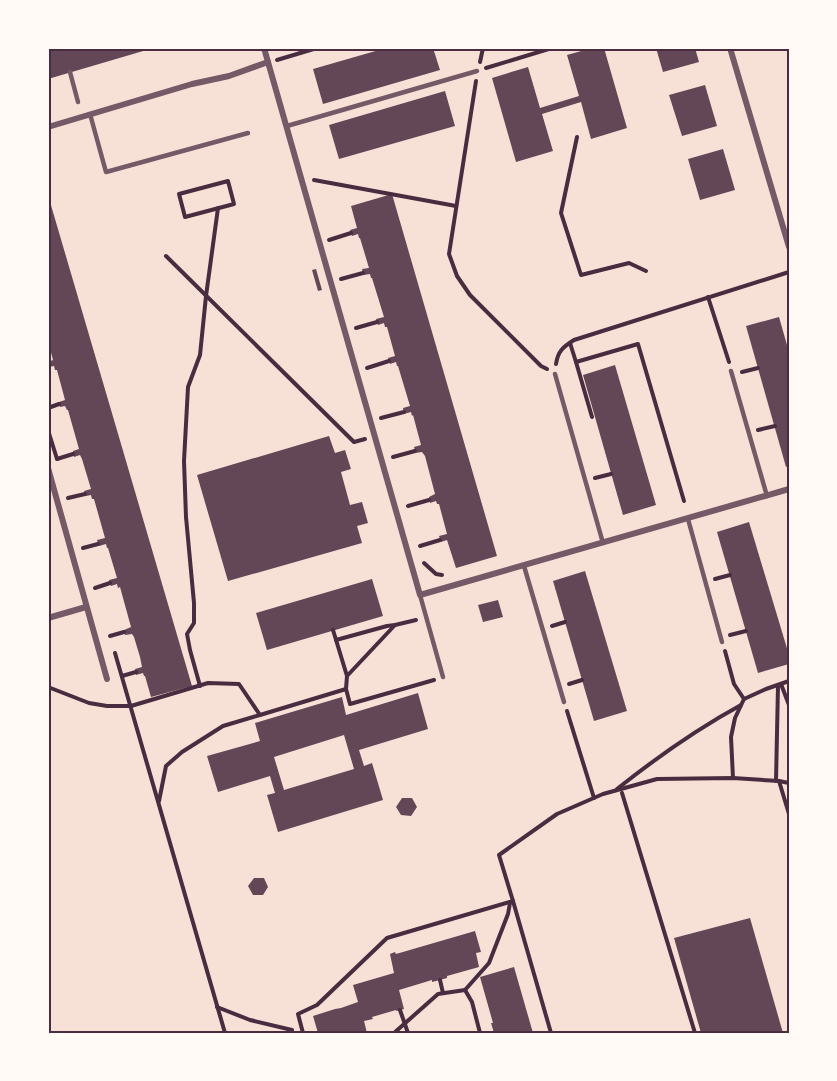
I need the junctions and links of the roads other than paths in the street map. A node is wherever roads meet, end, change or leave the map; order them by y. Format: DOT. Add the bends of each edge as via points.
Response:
graph roads {
  1 [pos="264,48"];
  2 [pos="730,48"];
  3 [pos="268,62"];
  4 [pos="477,71"];
  5 [pos="70,72"];
  6 [pos="78,102"];
  7 [pos="90,114"];
  8 [pos="286,126"];
  9 [pos="48,127"];
  10 [pos="248,133"];
  11 [pos="789,247"];
  12 [pos="732,373"];
  13 [pos="555,374"];
  14 [pos="48,468"];
  15 [pos="789,489"];
  16 [pos="767,496"];
  17 [pos="688,519"];
  18 [pos="603,543"];
  19 [pos="524,566"];
  20 [pos="420,596"];
  21 [pos="86,607"];
  22 [pos="48,618"];
  23 [pos="722,642"];
  24 [pos="443,677"];
  25 [pos="107,679"];
  26 [pos="564,702"];
  1 -- 3 [label="street"];
  2 -- 11 [label="street"];
  3 -- 7 [label="street"];
  3 -- 8 [label="street"];
  4 -- 8 [label="lane"];
  5 -- 6 [label="lane"];
  7 -- 9 [label="street"];
  7 -- 10 [label="lane" via="106,172"];
  8 -- 20 [label="street"];
  12 -- 16 [label="lane"];
  13 -- 18 [label="lane"];
  14 -- 21 [label="street"];
  15 -- 16 [label="street"];
  16 -- 17 [label="street"];
  17 -- 18 [label="street"];
  17 -- 23 [label="lane"];
  18 -- 19 [label="street"];
  19 -- 20 [label="street"];
  19 -- 26 [label="lane"];
  20 -- 24 [label="lane"];
  21 -- 22 [label="street"];
  21 -- 25 [label="street"];
}
